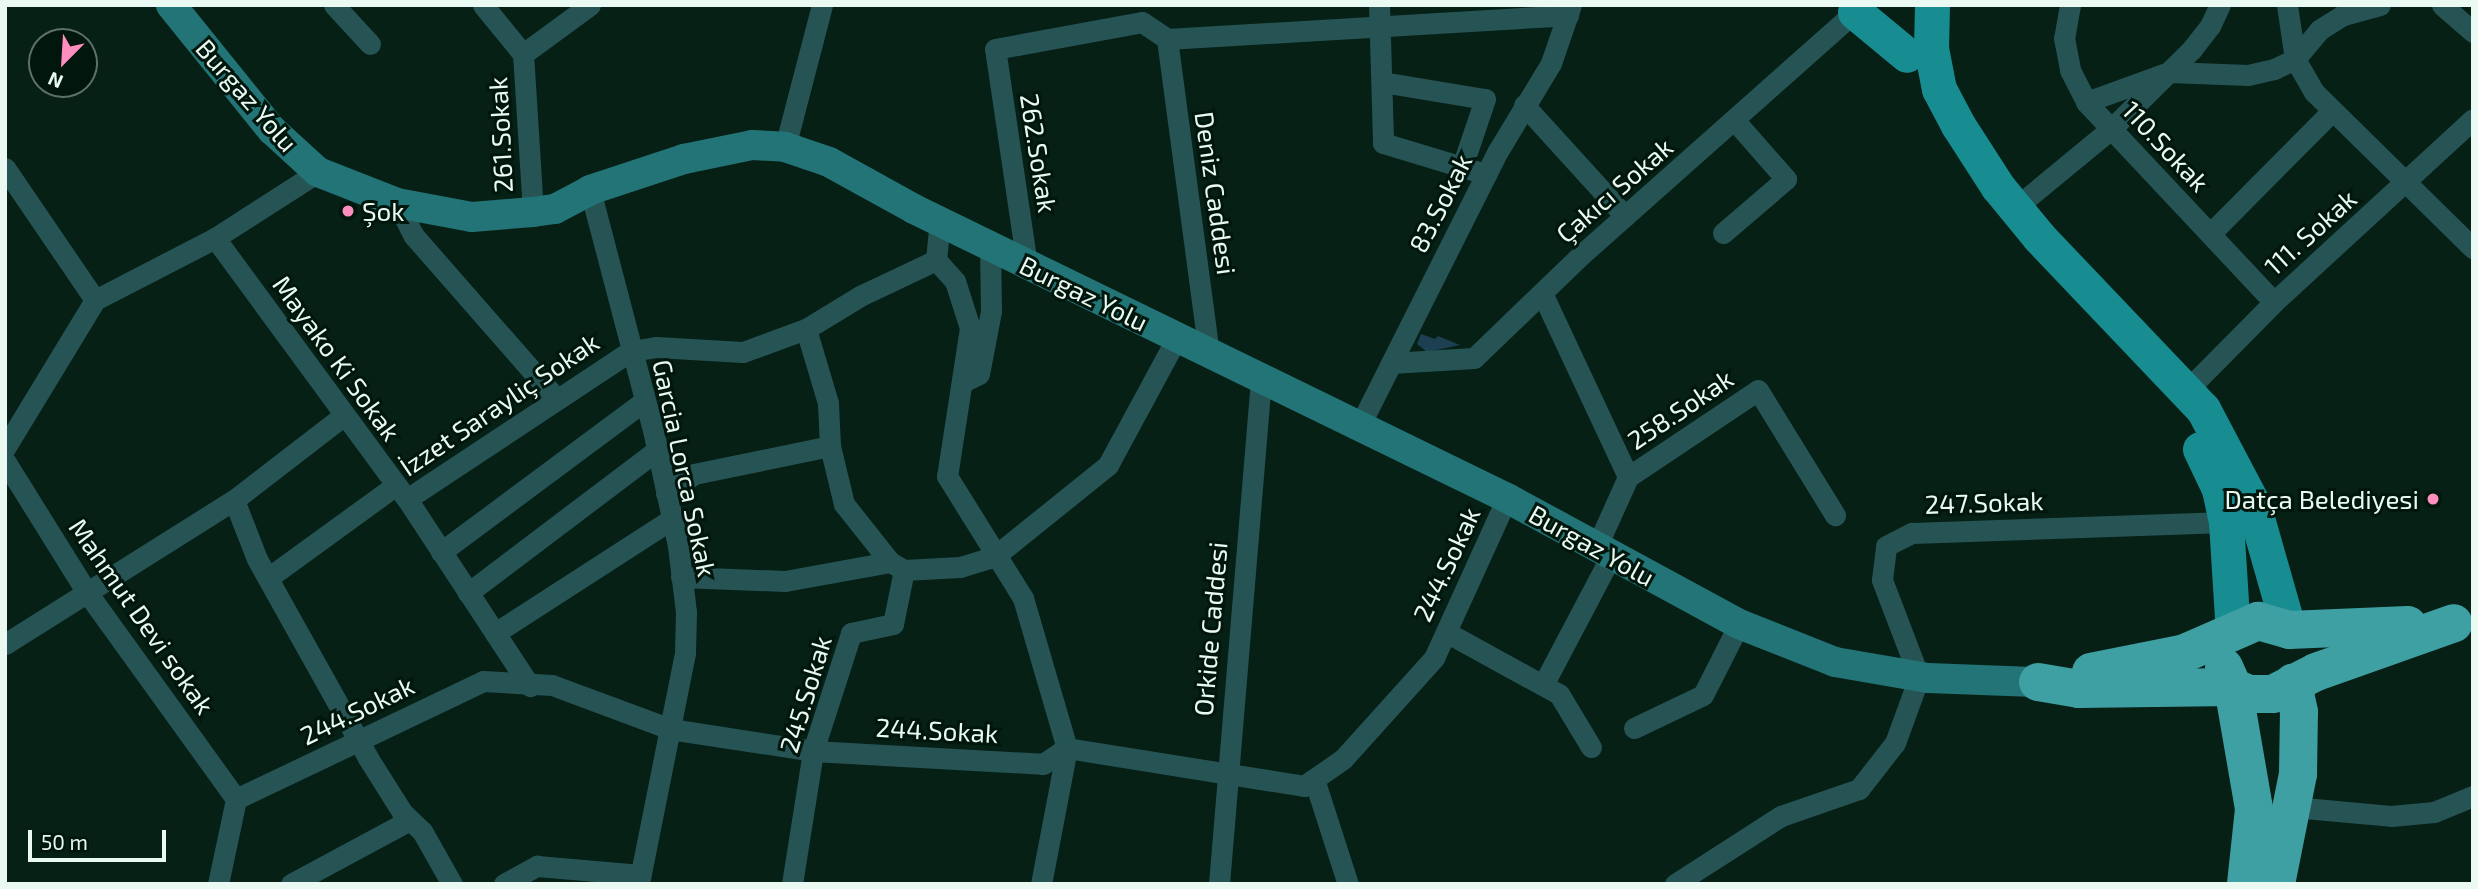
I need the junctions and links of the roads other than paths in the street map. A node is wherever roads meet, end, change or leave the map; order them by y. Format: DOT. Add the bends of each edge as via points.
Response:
graph roads {
  1 [pos="172,5"];
  2 [pos="334,5"];
  3 [pos="484,5"];
  4 [pos="590,5"];
  5 [pos="822,5"];
  6 [pos="1910,5"];
  7 [pos="1932,5"];
  8 [pos="2070,5"];
  9 [pos="2220,5"];
  10 [pos="2287,5"];
  11 [pos="2380,5"];
  12 [pos="2442,5"];
  13 [pos="1861,7"];
  14 [pos="1570,10"];
  15 [pos="1141,13"];
  16 [pos="1380,15"];
  17 [pos="2473,32"];
  18 [pos="1167,39"];
  19 [pos="370,44"];
  20 [pos="523,54"];
  21 [pos="1907,55"];
  22 [pos="2295,59"];
  23 [pos="2169,72"];
  24 [pos="1382,82"];
  25 [pos="2086,102"];
  26 [pos="1524,105"];
  27 [pos="2332,111"];
  28 [pos="2473,119"];
  29 [pos="1735,121"];
  30 [pos="2111,129"];
  31 [pos="785,147"];
  32 [pos="1462,167"];
  33 [pos="5,168"];
  34 [pos="318,172"];
  35 [pos="1486,174"];
  36 [pos="2406,184"];
  37 [pos="590,190"];
  38 [pos="397,203"];
  39 [pos="2015,208"];
  40 [pos="533,212"];
  41 [pos="1625,216"];
  42 [pos="940,219"];
  43 [pos="1723,233"];
  44 [pos="2210,234"];
  45 [pos="215,238"];
  46 [pos="990,247"];
  47 [pos="2473,248"];
  48 [pos="936,260"];
  49 [pos="1027,265"];
  50 [pos="1542,293"];
  51 [pos="95,300"];
  52 [pos="2274,302"];
  53 [pos="806,329"];
  54 [pos="1176,339"];
  55 [pos="631,351"];
  56 [pos="1209,355"];
  57 [pos="1391,363"];
  58 [pos="1261,380"];
  59 [pos="963,383"];
  60 [pos="2188,389"];
  61 [pos="555,397"];
  62 [pos="644,401"];
  63 [pos="343,416"];
  64 [pos="1359,427"];
  65 [pos="830,446"];
  66 [pos="5,448"];
  67 [pos="657,450"];
  68 [pos="5,461"];
  69 [pos="1628,477"];
  70 [pos="401,492"];
  71 [pos="666,493"];
  72 [pos="1507,498"];
  73 [pos="234,500"];
  74 [pos="1836,514"];
  75 [pos="672,519"];
  76 [pos="2226,522"];
  77 [pos="441,552"];
  78 [pos="1604,552"];
  79 [pos="995,556"];
  80 [pos="897,566"];
  81 [pos="268,578"];
  82 [pos="681,578"];
  83 [pos="86,591"];
  84 [pos="468,593"];
  85 [pos="2464,621"];
  86 [pos="1739,624"];
  87 [pos="2289,630"];
  88 [pos="1446,632"];
  89 [pos="2233,632"];
  90 [pos="495,633"];
  91 [pos="5,644"];
  92 [pos="1919,677"];
  93 [pos="2038,682"];
  94 [pos="2293,683"];
  95 [pos="529,685"];
  96 [pos="1543,685"];
  97 [pos="2234,687"];
  98 [pos="1634,727"];
  99 [pos="670,729"];
  100 [pos="359,740"];
  101 [pos="1591,747"];
  102 [pos="1068,748"];
  103 [pos="813,751"];
  104 [pos="1225,776"];
  105 [pos="1314,779"];
  106 [pos="2473,796"];
  107 [pos="236,799"];
  108 [pos="2293,807"];
  109 [pos="410,820"];
  110 [pos="640,879"];
  111 [pos="218,884"];
  112 [pos="291,884"];
  113 [pos="452,884"];
  114 [pos="504,884"];
  115 [pos="792,884"];
  116 [pos="1041,884"];
  117 [pos="1219,884"];
  118 [pos="1348,884"];
  119 [pos="1675,884"];
  120 [pos="2246,884"];
  121 [pos="2276,884"];
  1 -- 34 [label="street, Burgaz Yolu" via="272,130"];
  2 -- 19 [label="street"];
  3 -- 20 [label="street"];
  4 -- 20 [label="street, 261.Sokak"];
  5 -- 31 [label="street"];
  6 -- 21 [label="main road"];
  7 -- 39 [label="main road" via="1931,48 1939,89"];
  8 -- 25 [label="street, 110.Sokak" via="2066,48 2070,69"];
  9 -- 23 [label="street" via="2210,26"];
  10 -- 22 [label="street"];
  11 -- 22 [label="street" via="2343,15 2319,30"];
  12 -- 17 [label="street"];
  13 -- 21 [label="main road"];
  13 -- 29 [label="street, Çakıcı Sokak"];
  14 -- 16 [label="street"];
  14 -- 26 [label="street, 83.Sokak" via="1551,63"];
  15 -- 18 [label="street"];
  15 -- 49 [label="street, 262.Sokak" via="995,49"];
  16 -- 18 [label="street"];
  16 -- 24 [label="street"];
  18 -- 56 [label="street, Deniz Caddesi"];
  20 -- 40 [label="street, 261.Sokak"];
  21 -- 76 [label="main road" via="1931,126 1972,187 2190,428 2219,489"];
  22 -- 23 [label="street" via="2248,75"];
  22 -- 27 [label="street"];
  23 -- 25 [label="street"];
  23 -- 30 [label="street"];
  24 -- 32 [label="street" via="1383,143"];
  24 -- 32 [label="street" via="1485,99"];
  25 -- 30 [label="street, 110.Sokak"];
  26 -- 35 [label="street, 83.Sokak"];
  26 -- 41 [label="street"];
  27 -- 36 [label="street"];
  27 -- 44 [label="street"];
  28 -- 36 [label="street, 111. Sokak"];
  29 -- 41 [label="street, Çakıcı Sokak"];
  29 -- 43 [label="street" via="1786,178"];
  30 -- 39 [label="street"];
  30 -- 44 [label="street, 110.Sokak"];
  31 -- 37 [label="street, Burgaz Yolu" via="752,145 684,159"];
  31 -- 42 [label="street, Burgaz Yolu" via="830,162"];
  32 -- 35 [label="street"];
  33 -- 51 [label="street"];
  34 -- 38 [label="street, Burgaz Yolu"];
  34 -- 45 [label="street"];
  35 -- 57 [label="street, 83.Sokak"];
  36 -- 47 [label="street"];
  36 -- 52 [label="street, 111. Sokak"];
  37 -- 40 [label="street, Burgaz Yolu" via="555,209"];
  37 -- 55 [label="street, Garcia Lorca Sokak"];
  38 -- 40 [label="street, Burgaz Yolu" via="472,216"];
  38 -- 61 [label="street" via="414,236"];
  39 -- 60 [label="main road"];
  41 -- 50 [label="street, Çakıcı Sokak"];
  42 -- 46 [label="street, Burgaz Yolu"];
  42 -- 48 [label="street"];
  44 -- 52 [label="street, 110.Sokak"];
  45 -- 51 [label="street"];
  45 -- 63 [label="street, Mayako Ki Sokak"];
  46 -- 49 [label="street, Burgaz Yolu"];
  46 -- 59 [label="street" via="991,311 979,374"];
  48 -- 53 [label="street, İzzet Sarayliç Sokak" via="860,296"];
  48 -- 59 [label="street" via="955,281 970,328"];
  49 -- 54 [label="street, Burgaz Yolu"];
  50 -- 57 [label="street, Çakıcı Sokak" via="1474,359"];
  50 -- 69 [label="street"];
  51 -- 66 [label="street" via="17,436"];
  52 -- 60 [label="street, 111. Sokak"];
  53 -- 55 [label="street, İzzet Sarayliç Sokak" via="743,352 656,347"];
  53 -- 65 [label="street" via="828,403"];
  54 -- 56 [label="street, Burgaz Yolu"];
  54 -- 79 [label="street" via="1108,466"];
  55 -- 61 [label="street, İzzet Sarayliç Sokak"];
  55 -- 62 [label="street, Garcia Lorca Sokak"];
  56 -- 58 [label="street, Burgaz Yolu"];
  57 -- 64 [label="street, 83.Sokak"];
  58 -- 64 [label="street, Burgaz Yolu"];
  58 -- 104 [label="street, Orkide Caddesi"];
  59 -- 79 [label="street" via="947,476"];
  60 -- 87 [label="main road" via="2226,449 2253,504"];
  61 -- 70 [label="street, İzzet Sarayliç Sokak"];
  62 -- 67 [label="street, Garcia Lorca Sokak"];
  62 -- 77 [label="street"];
  63 -- 70 [label="street, Mayako Ki Sokak"];
  63 -- 73 [label="street"];
  64 -- 72 [label="street, Burgaz Yolu"];
  65 -- 71 [label="street" via="694,474"];
  65 -- 80 [label="street" via="844,504"];
  67 -- 71 [label="street, Garcia Lorca Sokak"];
  67 -- 84 [label="street"];
  68 -- 83 [label="street, Mahmut Devi sokak"];
  69 -- 74 [label="street, 258.Sokak" via="1758,390"];
  69 -- 78 [label="street, 258.Sokak"];
  70 -- 77 [label="street, Mayako Ki Sokak"];
  70 -- 81 [label="street, İzzet Sarayliç Sokak"];
  71 -- 75 [label="street, Garcia Lorca Sokak"];
  72 -- 78 [label="street, Burgaz Yolu"];
  72 -- 88 [label="street, 244.Sokak"];
  73 -- 81 [label="street"];
  73 -- 83 [label="street"];
  75 -- 82 [label="street, Garcia Lorca Sokak"];
  75 -- 90 [label="street"];
  76 -- 89 [label="main road"];
  76 -- 92 [label="street, 247.Sokak" via="1912,533 1886,545 1882,580"];
  77 -- 84 [label="street, Mayako Ki Sokak"];
  78 -- 86 [label="street, Burgaz Yolu"];
  78 -- 96 [label="street, 258.Sokak"];
  79 -- 80 [label="street" via="960,567"];
  79 -- 102 [label="street" via="1023,598"];
  80 -- 82 [label="street" via="785,581"];
  80 -- 103 [label="street, 245.Sokak" via="893,624 851,633"];
  81 -- 100 [label="street"];
  82 -- 99 [label="street, Garcia Lorca Sokak" via="685,653"];
  83 -- 91 [label="street"];
  83 -- 107 [label="street, Mahmut Devi sokak"];
  84 -- 90 [label="street, Mayako Ki Sokak"];
  85 -- 87 [label="highway"];
  85 -- 94 [label="highway"];
  86 -- 92 [label="street, Burgaz Yolu" via="1835,662"];
  86 -- 98 [label="street" via="1703,695"];
  87 -- 89 [label="highway" via="2258,621"];
  87 -- 94 [label="highway" via="2299,658"];
  88 -- 96 [label="street"];
  88 -- 105 [label="street, 244.Sokak" via="1434,658 1410,689 1343,759"];
  89 -- 93 [label="highway" via="2185,653"];
  89 -- 97 [label="highway" via="2224,653"];
  90 -- 95 [label="street, Mayako Ki Sokak"];
  92 -- 93 [label="street, Burgaz Yolu"];
  92 -- 119 [label="street" via="1895,743 1859,789 1781,816"];
  93 -- 97 [label="highway" via="2079,689"];
  94 -- 97 [label="highway" via="2260,696"];
  94 -- 108 [label="highway" via="2299,712"];
  95 -- 99 [label="street, 244.Sokak" via="552,685"];
  95 -- 100 [label="street, 244.Sokak" via="483,681"];
  96 -- 101 [label="street" via="1559,694"];
  97 -- 120 [label="highway" via="2255,809"];
  99 -- 103 [label="street, 244.Sokak"];
  99 -- 110 [label="street, Garcia Lorca Sokak"];
  100 -- 107 [label="street, 244.Sokak"];
  100 -- 109 [label="street"];
  102 -- 103 [label="street, 244.Sokak" via="1043,764"];
  102 -- 104 [label="street, 244.Sokak"];
  102 -- 116 [label="street"];
  103 -- 115 [label="street, 245.Sokak"];
  104 -- 105 [label="street, 244.Sokak" via="1304,786"];
  104 -- 117 [label="street, Orkide Caddesi"];
  105 -- 118 [label="street"];
  106 -- 108 [label="street" via="2434,812 2391,816"];
  107 -- 111 [label="street"];
  108 -- 121 [label="highway"];
  109 -- 112 [label="street"];
  109 -- 113 [label="street" via="422,831"];
  110 -- 114 [label="street" via="537,866"];
}
